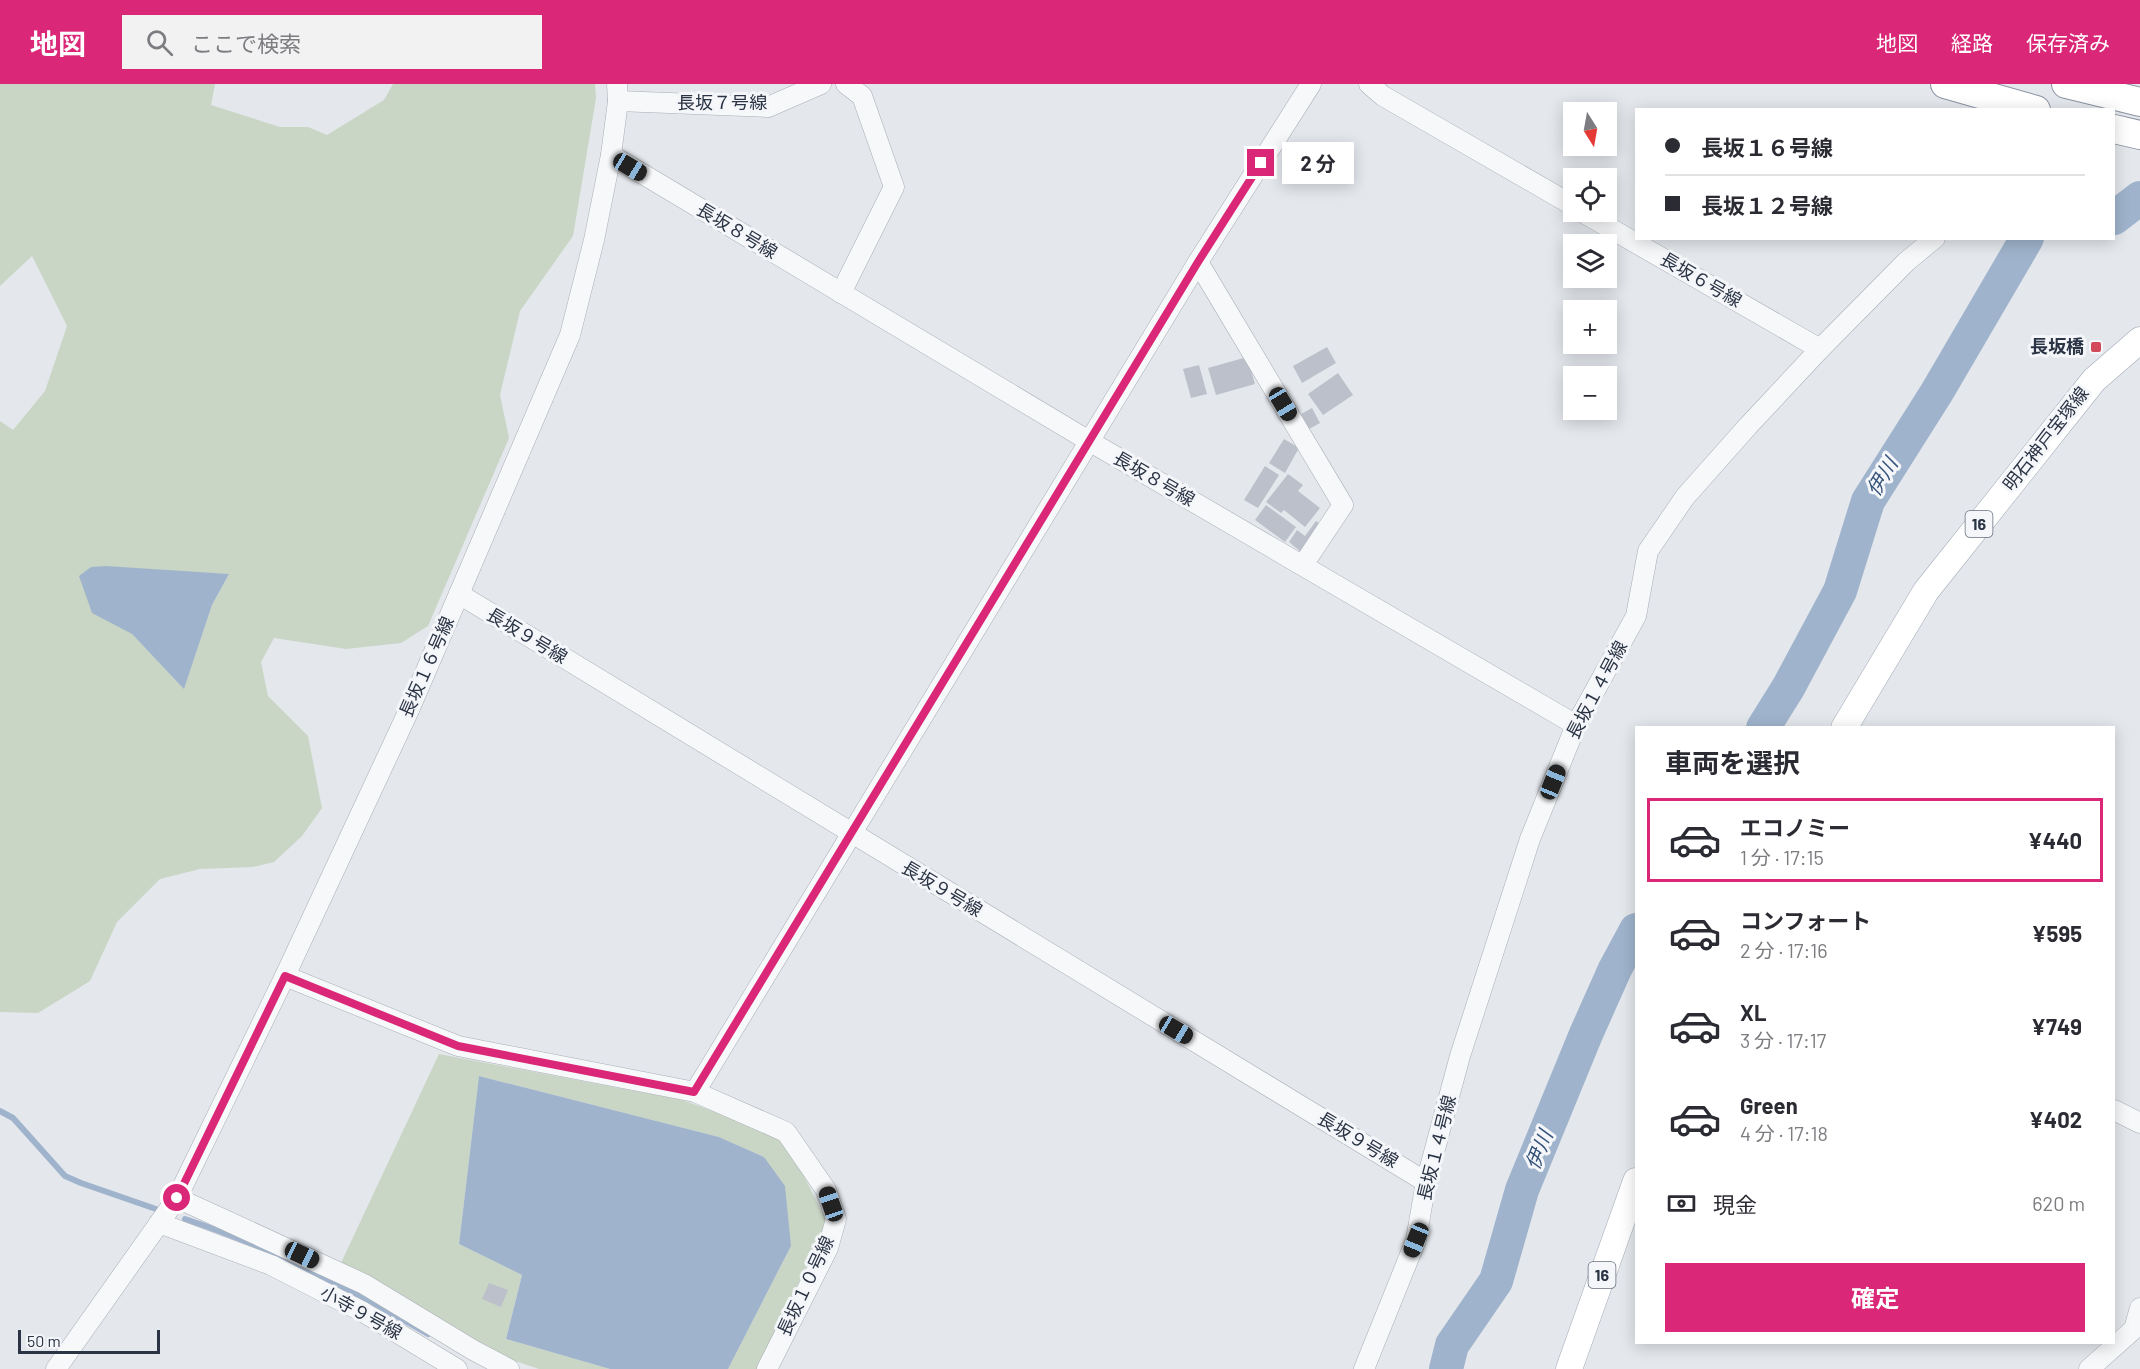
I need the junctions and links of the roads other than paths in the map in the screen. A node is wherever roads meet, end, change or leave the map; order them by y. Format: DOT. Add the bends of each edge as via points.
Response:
graph roads {
  1 [pos="821,84"];
  2 [pos="846,84"];
  3 [pos="1311,84"];
  4 [pos="1369,84"];
  5 [pos="1945,84"];
  6 [pos="2066,84"];
  7 [pos="618,93"];
  8 [pos="2140,102"];
  9 [pos="2029,108"];
  10 [pos="2115,129"];
  11 [pos="2140,135"];
  12 [pos="611,155"];
  13 [pos="1563,200"];
  14 [pos="1599,222"];
  15 [pos="1933,240"];
  16 [pos="1198,262"];
  17 [pos="841,292"];
  18 [pos="2140,340"];
  19 [pos="1820,349"];
  20 [pos="1089,441"];
  21 [pos="1303,565"];
  22 [pos="459,594"];
  23 [pos="1576,725"];
  24 [pos="1845,726"];
  25 [pos="851,833"];
  26 [pos="285,976"];
  27 [pos="694,1092"];
  28 [pos="2115,1110"];
  29 [pos="2140,1123"];
  30 [pos="1426,1182"];
  31 [pos="1635,1184"];
  32 [pos="177,1198"];
  33 [pos="159,1223"];
  34 [pos="2140,1308"];
  35 [pos="464,1361"];
  36 [pos="56,1369"];
  37 [pos="509,1369"];
  38 [pos="767,1369"];
  39 [pos="1364,1369"];
  40 [pos="1569,1369"];
  41 [pos="2089,1369"];
  1 -- 7 [label="street, 長坂７号線" via="768,107"];
  2 -- 17 [label="street" via="862,96 894,187"];
  3 -- 16 [label="street"];
  4 -- 13 [label="street" via="1383,96"];
  5 -- 9 [label="highway"];
  6 -- 8 [label="highway"];
  7 -- 12 [label="street, 長坂１６号線"];
  10 -- 11 [label="highway"];
  12 -- 17 [label="street, 長坂８号線"];
  12 -- 22 [label="street, 長坂１６号線" via="570,335"];
  14 -- 19 [label="street, 長坂６号線"];
  15 -- 19 [label="street, 長坂１４号線"];
  16 -- 20 [label="street"];
  16 -- 21 [label="street" via="1343,505"];
  17 -- 20 [label="street, 長坂８号線"];
  18 -- 24 [label="main road, 明石神戸宝塚線 / 16" via="2094,380 1926,591"];
  19 -- 23 [label="street, 長坂１４号線" via="1685,497 1648,551 1636,616"];
  20 -- 21 [label="street, 長坂８号線"];
  20 -- 25 [label="street"];
  21 -- 23 [label="street, 長坂８号線"];
  22 -- 25 [label="street, 長坂９号線"];
  22 -- 26 [label="street, 長坂１６号線"];
  23 -- 30 [label="street, 長坂１４号線" via="1530,839 1460,1056"];
  25 -- 27 [label="street"];
  25 -- 30 [label="street, 長坂９号線"];
  26 -- 27 [label="street, 長坂１０号線" via="458,1046"];
  26 -- 32 [label="street, 長坂１６号線"];
  27 -- 38 [label="street, 長坂１０号線" via="786,1132 826,1190 836,1219 828,1248"];
  28 -- 29 [label="street"];
  30 -- 39 [label="street, 長坂１４号線" via="1416,1240"];
  31 -- 40 [label="main road, 16"];
  32 -- 33 [label="street, 長坂１６号線"];
  32 -- 35 [label="street" via="364,1284"];
  33 -- 35 [label="street, 小寺９号線" via="272,1265"];
  33 -- 36 [label="street"];
  34 -- 41 [label="street" via="2134,1329"];
  35 -- 37 [label="street"];
}
